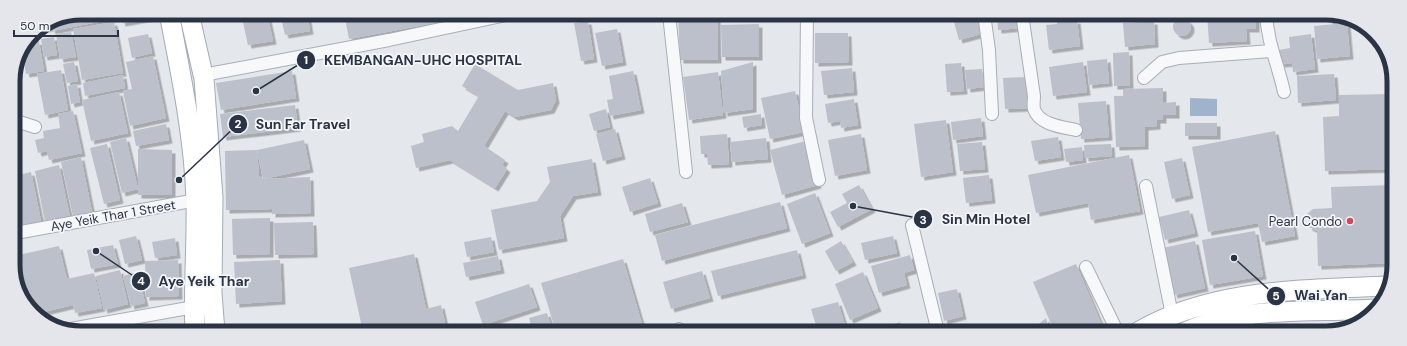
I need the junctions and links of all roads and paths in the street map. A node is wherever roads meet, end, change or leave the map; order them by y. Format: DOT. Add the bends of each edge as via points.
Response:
graph roads {
  1 [pos="169,20"];
  2 [pos="190,20"];
  3 [pos="486,20"];
  4 [pos="670,20"];
  5 [pos="806,20"];
  6 [pos="985,20"];
  7 [pos="1023,20"];
  8 [pos="1266,20"];
  9 [pos="1271,51"];
  10 [pos="202,75"];
  11 [pos="1144,78"];
  12 [pos="182,79"];
  13 [pos="1284,92"];
  14 [pos="992,114"];
  15 [pos="20,122"];
  16 [pos="35,127"];
  17 [pos="1076,130"];
  18 [pos="686,172"];
  19 [pos="819,180"];
  20 [pos="1146,186"];
  21 [pos="204,198"];
  22 [pos="912,225"];
  23 [pos="20,232"];
  24 [pos="1086,267"];
  25 [pos="1383,286"];
  26 [pos="194,307"];
  27 [pos="1172,315"];
  28 [pos="1357,315"];
  29 [pos="87,326"];
  30 [pos="195,326"];
  31 [pos="214,326"];
  32 [pos="937,326"];
  33 [pos="1115,326"];
  34 [pos="1150,326"];
  35 [pos="1204,326"];
  1 -- 12 [label="main road"];
  2 -- 10 [label="main road"];
  3 -- 10 [label="street"];
  4 -- 18 [label="street"];
  5 -- 19 [label="street" via="806,118"];
  6 -- 14 [label="street"];
  7 -- 17 [label="street" via="1034,108 1038,117"];
  8 -- 9 [label="street"];
  9 -- 11 [label="street" via="1179,58 1162,62"];
  9 -- 13 [label="street" via="1280,72"];
  10 -- 12 [label="main road"];
  10 -- 21 [label="main road"];
  12 -- 21 [label="main road"];
  15 -- 16 [label="street"];
  20 -- 27 [label="street"];
  21 -- 23 [label="street, Aye Yeik Thar 1 Street"];
  21 -- 26 [label="main road"];
  21 -- 31 [label="main road"];
  22 -- 32 [label="street"];
  24 -- 33 [label="street"];
  25 -- 27 [label="main road" via="1264,293 1225,300"];
  26 -- 29 [label="street"];
  26 -- 30 [label="main road"];
  27 -- 34 [label="main road"];
  28 -- 35 [label="main road" via="1297,311 1223,320"];
}
